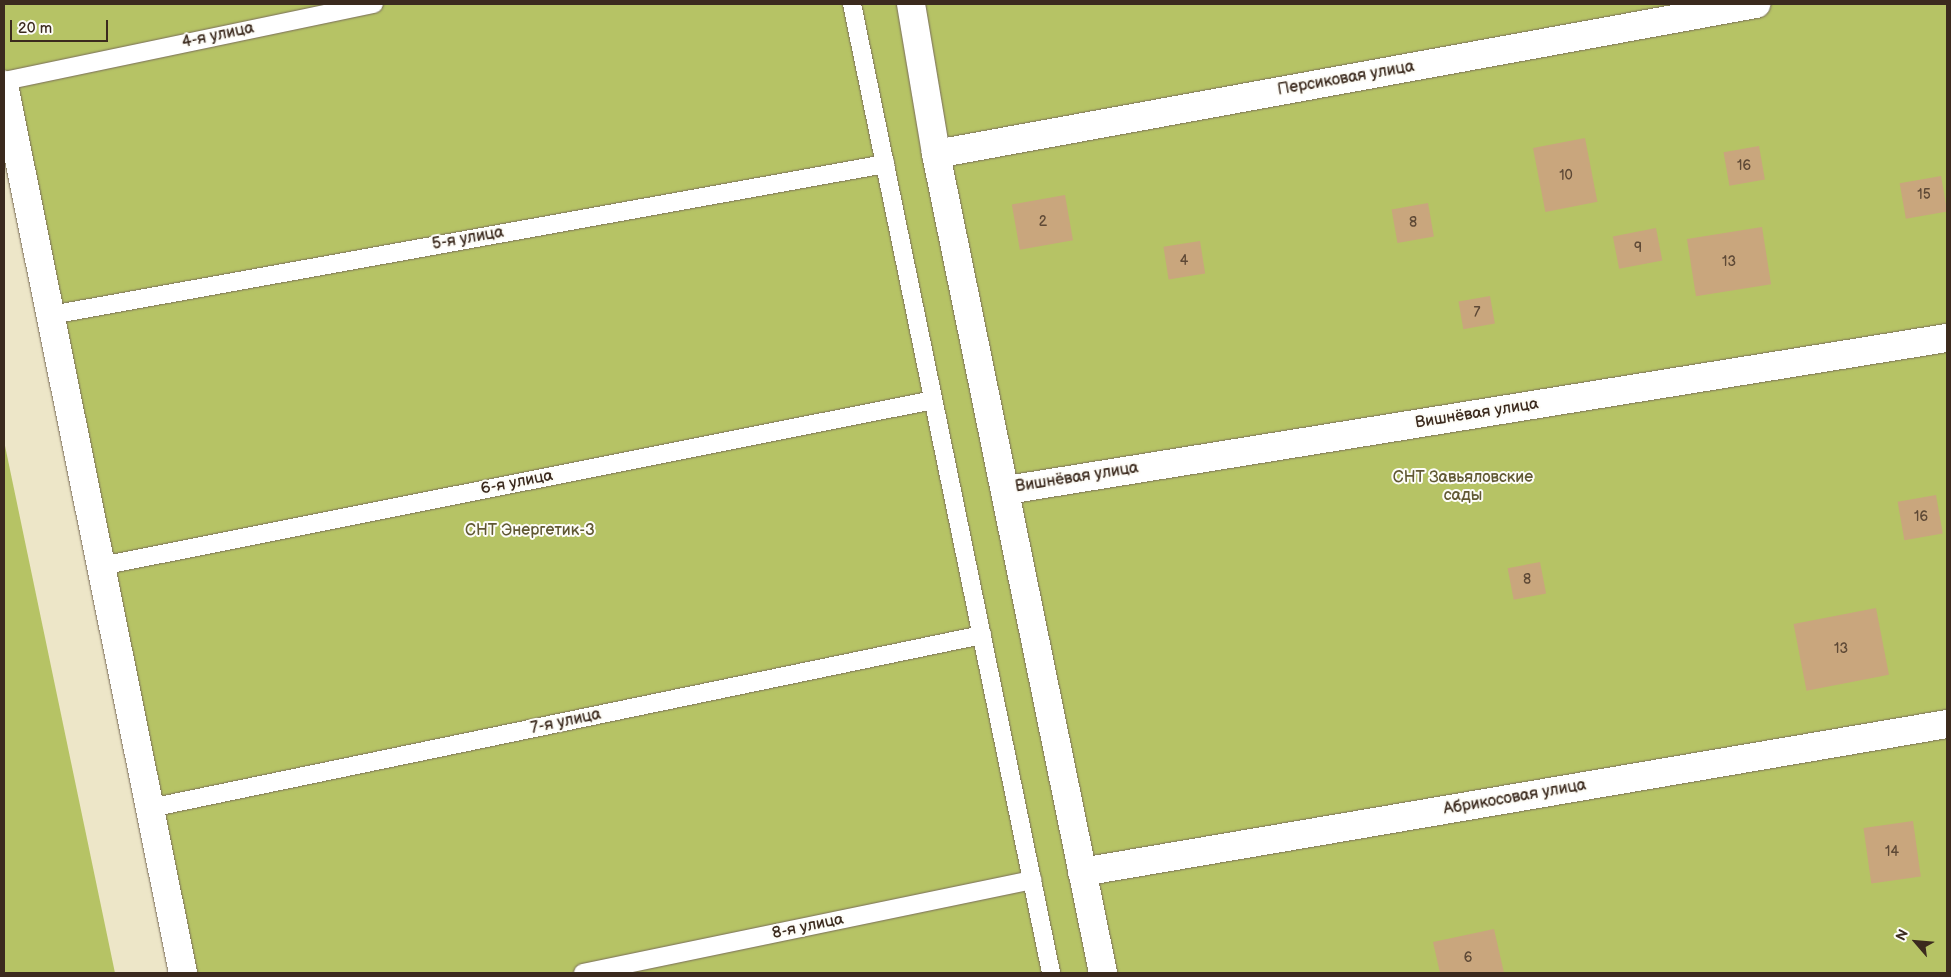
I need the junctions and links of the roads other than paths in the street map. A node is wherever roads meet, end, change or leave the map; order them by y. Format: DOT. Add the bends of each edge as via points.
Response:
graph roads {
  1 [pos="374,4"];
  2 [pos="852,4"];
  3 [pos="911,4"];
  4 [pos="1756,4"];
  5 [pos="4,83"];
  6 [pos="936,154"];
  7 [pos="885,164"];
  8 [pos="50,315"];
  9 [pos="1947,338"];
  10 [pos="933,400"];
  11 [pos="1007,490"];
  12 [pos="101,566"];
  13 [pos="982,635"];
  14 [pos="1947,724"];
  15 [pos="150,808"];
  16 [pos="1082,872"];
  17 [pos="1032,880"];
  18 [pos="183,973"];
  19 [pos="583,973"];
  20 [pos="1051,973"];
  21 [pos="1103,973"];
  1 -- 5 [label="lane, 4-я улица"];
  2 -- 7 [label="lane"];
  3 -- 6 [label="street"];
  4 -- 6 [label="street, Персиковая улица"];
  5 -- 8 [label="street"];
  6 -- 11 [label="street"];
  7 -- 8 [label="lane, 5-я улица"];
  7 -- 10 [label="lane"];
  8 -- 12 [label="street"];
  9 -- 11 [label="street, Вишнёвая улица"];
  10 -- 12 [label="lane, 6-я улица"];
  10 -- 13 [label="lane"];
  11 -- 16 [label="street"];
  12 -- 15 [label="street"];
  13 -- 15 [label="lane, 7-я улица"];
  13 -- 17 [label="lane"];
  14 -- 16 [label="street, Абрикосовая улица"];
  15 -- 18 [label="street"];
  16 -- 21 [label="street"];
  17 -- 19 [label="lane, 8-я улица"];
  17 -- 20 [label="lane"];
}
